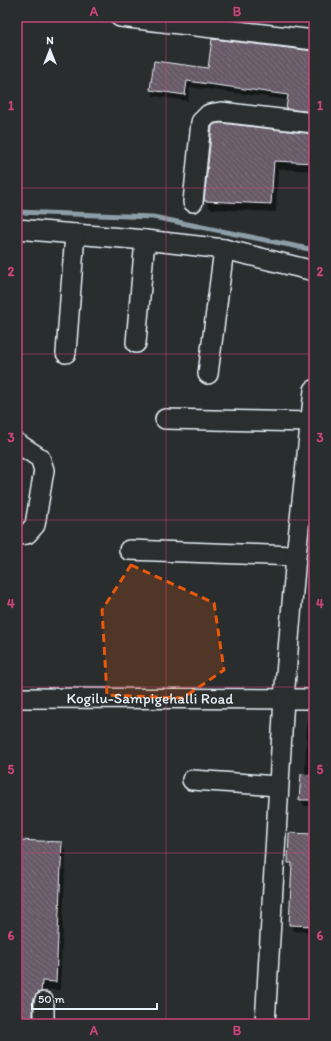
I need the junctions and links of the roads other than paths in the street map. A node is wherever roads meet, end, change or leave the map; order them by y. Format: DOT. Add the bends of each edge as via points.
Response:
graph roads {
  1 [pos="120,17"];
  2 [pos="314,40"];
  3 [pos="314,123"];
  4 [pos="193,202"];
  5 [pos="17,229"];
  6 [pos="75,234"];
  7 [pos="145,240"];
  8 [pos="224,248"];
  9 [pos="314,271"];
  10 [pos="136,343"];
  11 [pos="66,353"];
  12 [pos="208,374"];
  13 [pos="314,390"];
  14 [pos="165,419"];
  15 [pos="311,422"];
  16 [pos="17,443"];
  17 [pos="17,535"];
  18 [pos="129,550"];
  19 [pos="296,556"];
  20 [pos="17,698"];
  21 [pos="284,698"];
  22 [pos="314,699"];
  23 [pos="192,780"];
  24 [pos="278,786"];
  25 [pos="44,1002"];
  26 [pos="44,1024"];
  27 [pos="265,1024"];
  1 -- 2 [label="street"];
  3 -- 4 [label="street" via="221,112 209,114 201,122"];
  5 -- 6 [label="street"];
  6 -- 7 [label="street"];
  6 -- 11 [label="street"];
  7 -- 8 [label="street"];
  7 -- 10 [label="street"];
  8 -- 9 [label="street"];
  8 -- 12 [label="street"];
  13 -- 15 [label="street"];
  14 -- 15 [label="street"];
  15 -- 19 [label="street"];
  16 -- 17 [label="street" via="40,458 44,470 35,525 28,534"];
  18 -- 19 [label="street"];
  19 -- 21 [label="street"];
  20 -- 21 [label="street, Kogilu-Sampigehalli Road"];
  21 -- 22 [label="street, Kogilu-Sampigehalli Road"];
  21 -- 24 [label="street"];
  23 -- 24 [label="street"];
  24 -- 27 [label="street"];
  25 -- 26 [label="street"];
}
